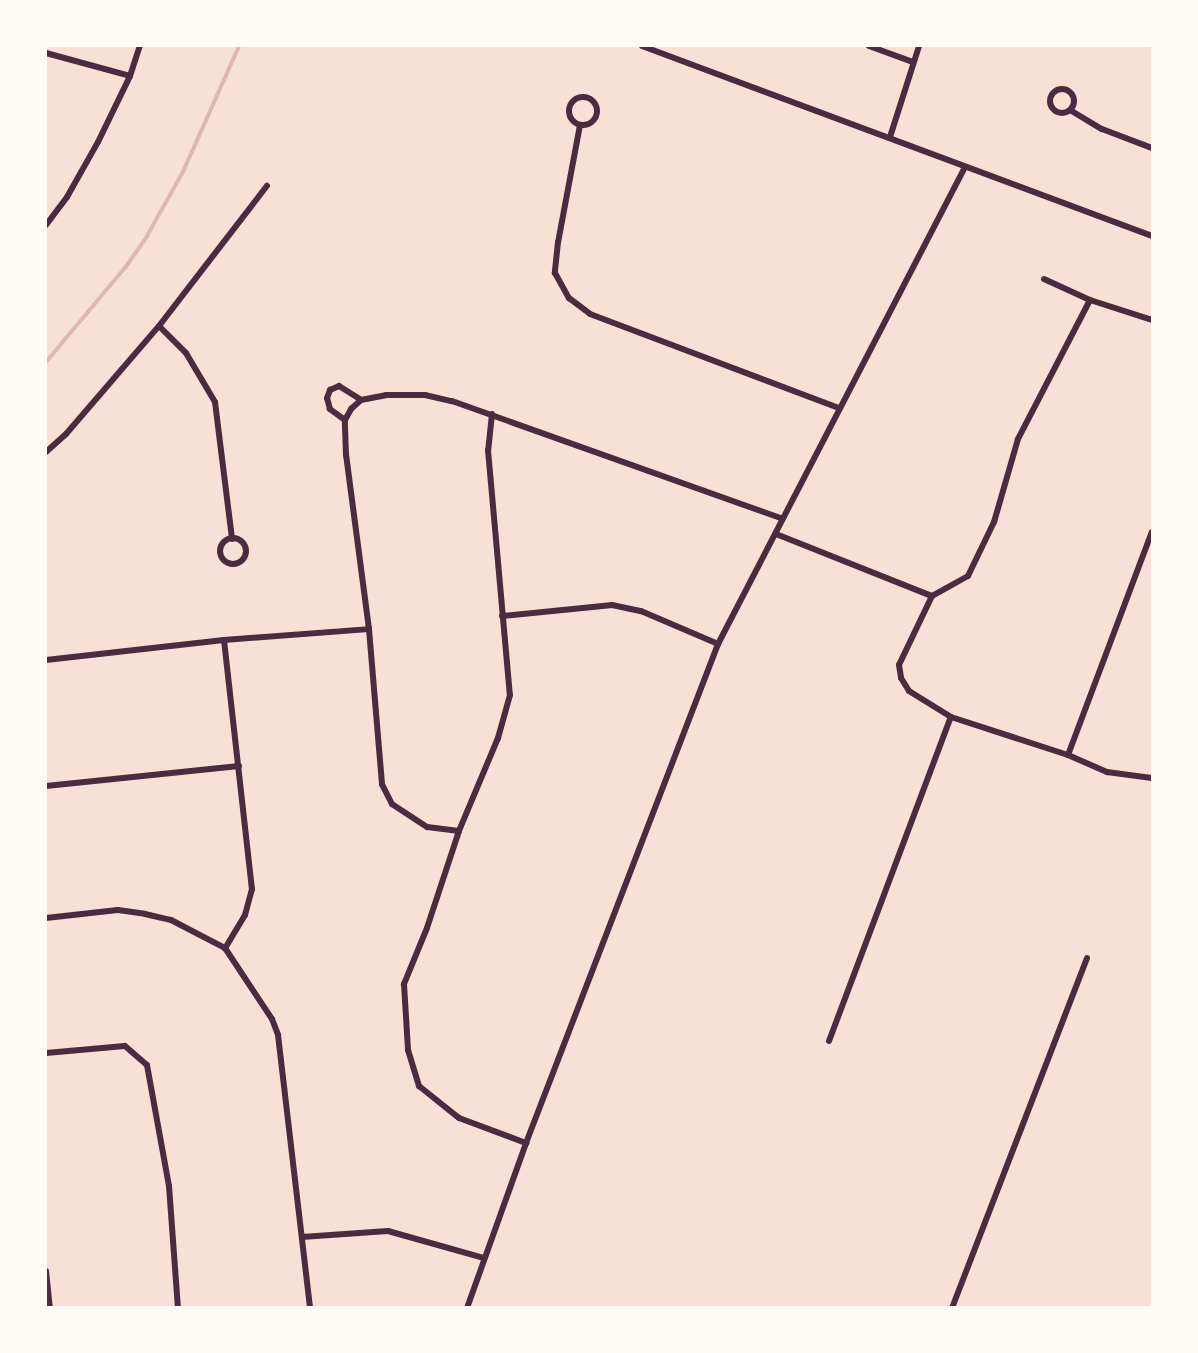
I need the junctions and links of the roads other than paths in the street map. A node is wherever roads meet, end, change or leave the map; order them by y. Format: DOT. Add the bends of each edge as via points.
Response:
graph roads {
  1 [pos="140,46"];
  2 [pos="642,46"];
  3 [pos="869,46"];
  4 [pos="919,46"];
  5 [pos="46,53"];
  6 [pos="913,62"];
  7 [pos="130,76"];
  8 [pos="1070,110"];
  9 [pos="580,125"];
  10 [pos="890,137"];
  11 [pos="1153,148"];
  12 [pos="965,167"];
  13 [pos="267,186"];
  14 [pos="46,225"];
  15 [pos="1153,236"];
  16 [pos="1045,279"];
  17 [pos="1090,300"];
  18 [pos="1153,320"];
  19 [pos="159,326"];
  20 [pos="361,400"];
  21 [pos="839,408"];
  22 [pos="492,414"];
  23 [pos="345,420"];
  24 [pos="46,452"];
  25 [pos="783,519"];
  26 [pos="1153,532"];
  27 [pos="776,534"];
  28 [pos="232,538"];
  29 [pos="932,596"];
  30 [pos="502,616"];
  31 [pos="369,629"];
  32 [pos="224,640"];
  33 [pos="718,645"];
  34 [pos="46,660"];
  35 [pos="951,717"];
  36 [pos="1068,755"];
  37 [pos="239,766"];
  38 [pos="1153,778"];
  39 [pos="46,786"];
  40 [pos="459,831"];
  41 [pos="46,918"];
  42 [pos="225,948"];
  43 [pos="1087,958"];
  44 [pos="829,1041"];
  45 [pos="46,1053"];
  46 [pos="526,1143"];
  47 [pos="302,1237"];
  48 [pos="484,1258"];
  49 [pos="46,1271"];
  50 [pos="50,1307"];
  51 [pos="178,1307"];
  52 [pos="310,1307"];
  53 [pos="467,1307"];
  54 [pos="952,1307"];
  1 -- 7 [label="street"];
  2 -- 10 [label="street"];
  3 -- 6 [label="street"];
  4 -- 6 [label="street"];
  5 -- 7 [label="street"];
  6 -- 10 [label="street"];
  7 -- 14 [label="street" via="98,142"];
  8 -- 8 [label="street" via="1055,111 1049,100 1053,93 1070,92 1074,99"];
  8 -- 11 [label="street" via="1102,129"];
  9 -- 9 [label="street" via="569,112 572,103 584,97 595,104 597,113 589,124"];
  9 -- 21 [label="street" via="555,273 569,298 590,314"];
  10 -- 12 [label="street"];
  12 -- 15 [label="street"];
  12 -- 21 [label="street"];
  13 -- 19 [label="street"];
  16 -- 17 [label="street"];
  17 -- 18 [label="street"];
  17 -- 29 [label="street" via="1018,439 994,522 968,576"];
  19 -- 24 [label="street"];
  19 -- 28 [label="street" via="186,353 215,402"];
  20 -- 22 [label="street" via="425,395"];
  20 -- 23 [label="street"];
  20 -- 23 [label="street" via="339,386 330,390 330,409"];
  21 -- 25 [label="street"];
  22 -- 25 [label="street"];
  22 -- 30 [label="street" via="488,450"];
  23 -- 31 [label="street"];
  25 -- 27 [label="street"];
  26 -- 36 [label="street"];
  27 -- 29 [label="street"];
  27 -- 33 [label="street"];
  28 -- 28 [label="street" via="222,545 220,554 232,564 243,560 246,551 240,540"];
  29 -- 35 [label="street" via="899,665 901,678 909,691"];
  30 -- 33 [label="street" via="612,604 641,611"];
  30 -- 40 [label="street" via="510,695 498,738"];
  31 -- 32 [label="street"];
  31 -- 40 [label="street" via="386,794 392,804 427,827"];
  32 -- 34 [label="street"];
  32 -- 37 [label="street"];
  33 -- 46 [label="street"];
  35 -- 36 [label="street"];
  35 -- 44 [label="street"];
  36 -- 38 [label="street" via="1107,772"];
  37 -- 39 [label="street"];
  37 -- 42 [label="street" via="252,889 245,915"];
  40 -- 46 [label="street" via="404,984 410,1063 419,1086 459,1118"];
  41 -- 42 [label="street" via="118,910 145,914 171,920"];
  42 -- 47 [label="street" via="278,1035"];
  43 -- 54 [label="street"];
  45 -- 51 [label="street" via="125,1046 147,1065 169,1186"];
  46 -- 48 [label="street"];
  47 -- 48 [label="street" via="388,1231"];
  47 -- 52 [label="street"];
  48 -- 53 [label="street"];
  49 -- 50 [label="street"];
}
